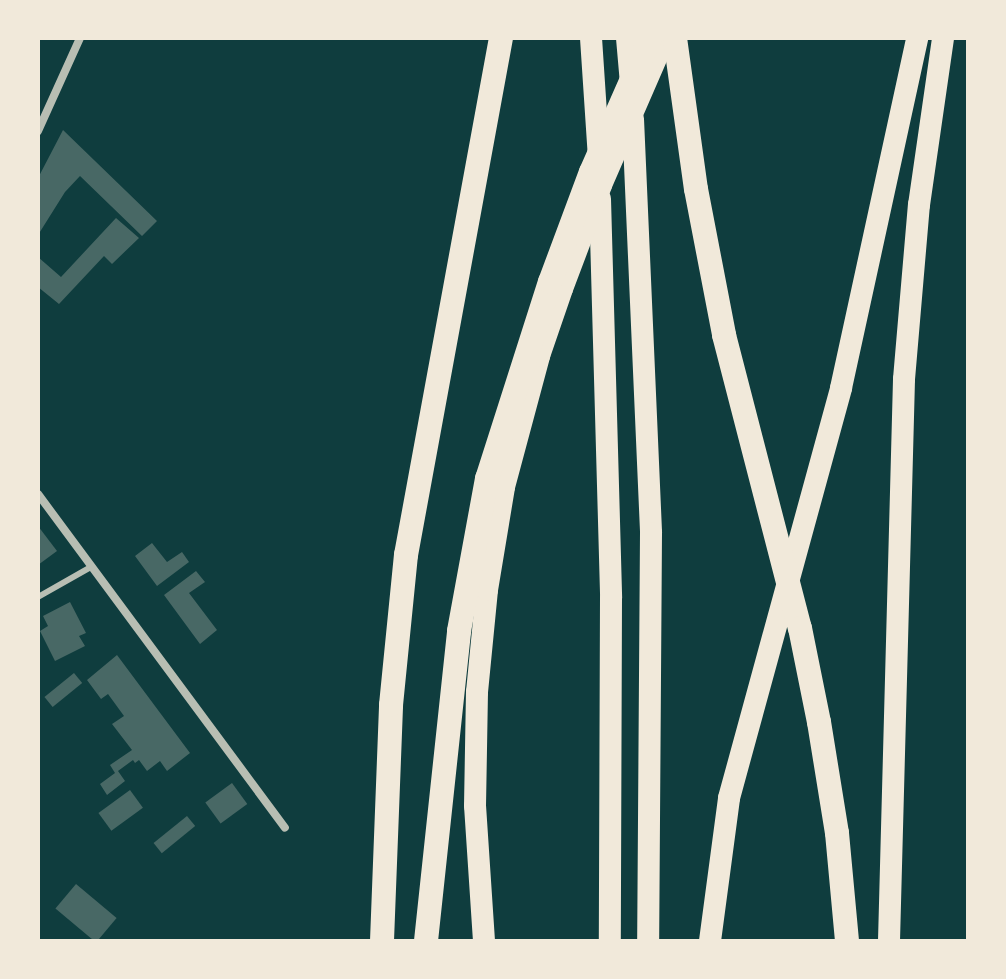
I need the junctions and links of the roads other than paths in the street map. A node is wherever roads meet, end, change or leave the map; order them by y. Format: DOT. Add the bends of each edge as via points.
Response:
graph roads {
  1 [pos="80,38"];
  2 [pos="501,38"];
  3 [pos="591,38"];
  4 [pos="627,38"];
  5 [pos="650,38"];
  6 [pos="665,38"];
  7 [pos="675,38"];
  8 [pos="917,38"];
  9 [pos="943,38"];
  10 [pos="38,131"];
  11 [pos="532,354"];
  12 [pos="38,494"];
  13 [pos="91,567"];
  14 [pos="38,597"];
  15 [pos="285,828"];
  16 [pos="382,941"];
  17 [pos="426,941"];
  18 [pos="484,941"];
  19 [pos="610,941"];
  20 [pos="648,941"];
  21 [pos="710,941"];
  22 [pos="847,941"];
  23 [pos="889,941"];
  1 -- 10 [label="street"];
  2 -- 16 [label="highway" via="404,571 391,705"];
  3 -- 19 [label="highway" via="606,330"];
  4 -- 20 [label="highway" via="651,533"];
  5 -- 11 [label="highway" via="591,172"];
  6 -- 11 [label="highway"];
  7 -- 22 [label="highway" via="724,335 819,722"];
  8 -- 21 [label="highway" via="841,388 729,798"];
  9 -- 23 [label="highway" via="919,205 904,379"];
  11 -- 17 [label="highway" via="491,464 471,559 447,724"];
  11 -- 18 [label="highway" via="504,487 479,658 475,806"];
  12 -- 13 [label="street"];
  13 -- 14 [label="lane"];
  13 -- 15 [label="street"];
}
